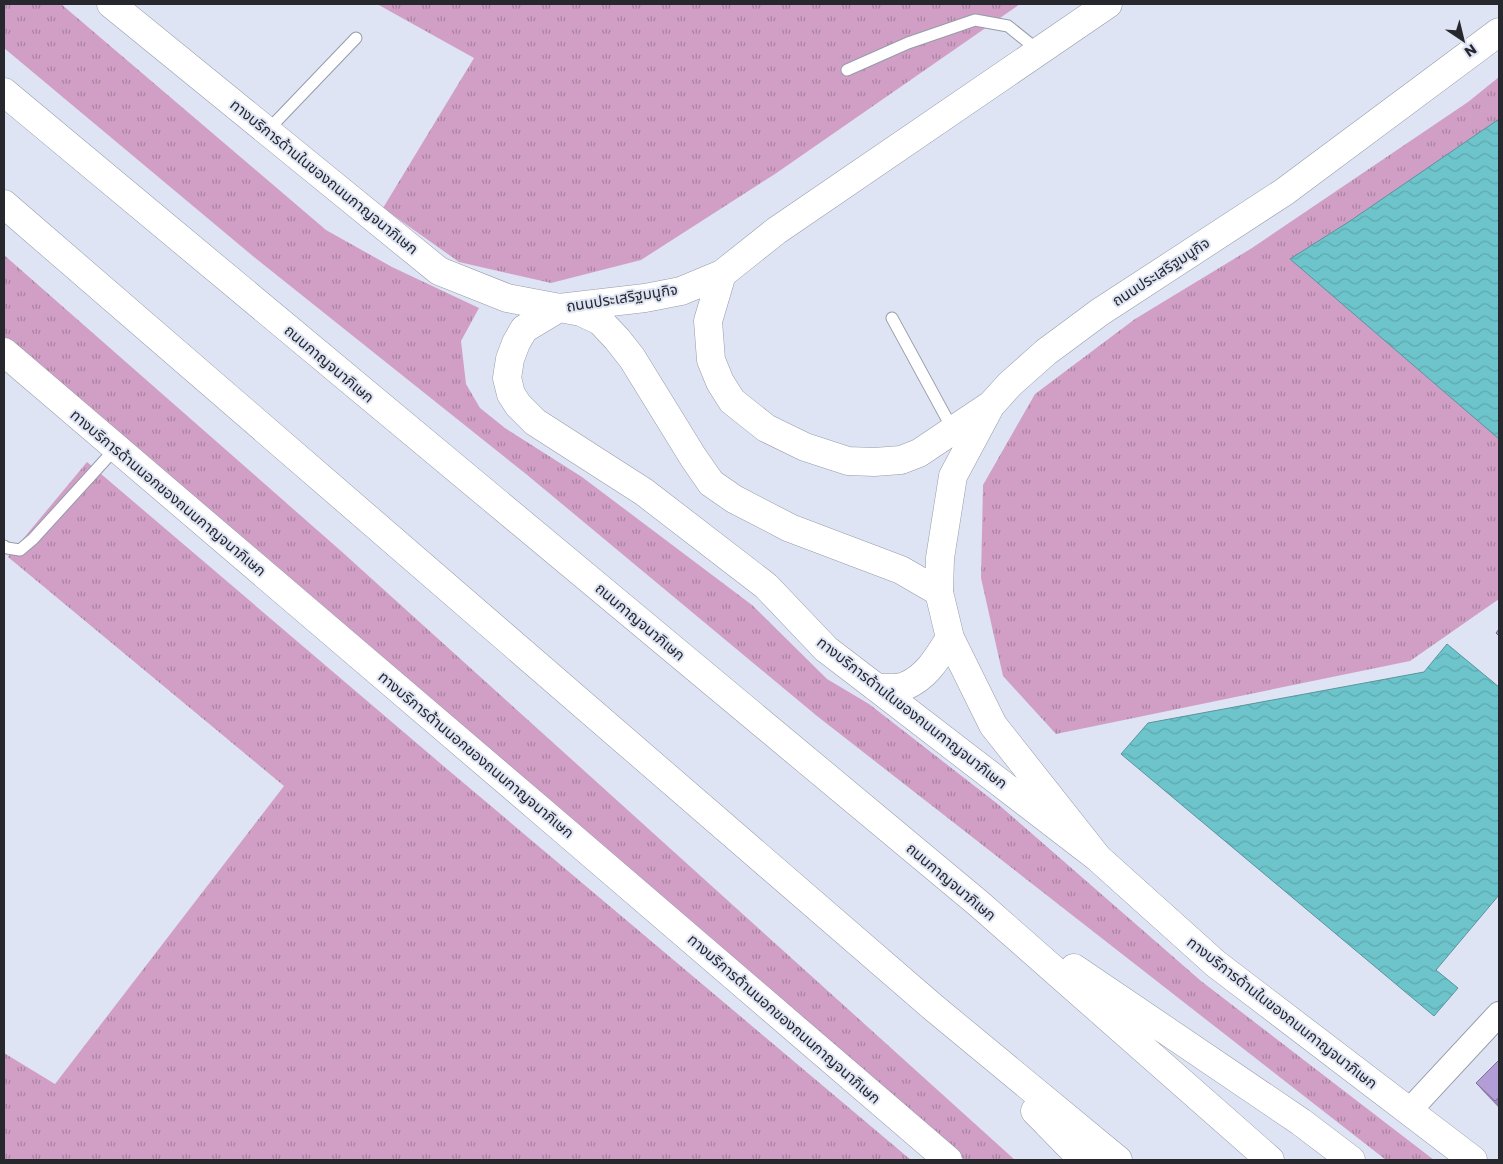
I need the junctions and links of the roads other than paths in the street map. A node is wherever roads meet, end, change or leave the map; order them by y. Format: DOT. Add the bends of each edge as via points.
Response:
graph roads {
  1 [pos="110,4"];
  2 [pos="1108,4"];
  3 [pos="1499,32"];
  4 [pos="356,38"];
  5 [pos="1039,51"];
  6 [pos="847,70"];
  7 [pos="4,92"];
  8 [pos="267,131"];
  9 [pos="4,204"];
  10 [pos="722,274"];
  11 [pos="559,308"];
  12 [pos="892,318"];
  13 [pos="4,352"];
  14 [pos="991,405"];
  15 [pos="954,430"];
  16 [pos="116,448"];
  17 [pos="4,546"];
  18 [pos="939,592"];
  19 [pos="950,638"];
  20 [pos="877,688"];
  21 [pos="1098,858"];
  22 [pos="978,903"];
  23 [pos="934,1008"];
  24 [pos="1499,1014"];
  25 [pos="1409,1111"];
  26 [pos="948,1160"];
  27 [pos="1083,1160"];
  28 [pos="1118,1160"];
  29 [pos="1270,1160"];
  30 [pos="1351,1160"];
  31 [pos="1473,1160"];
  1 -- 8 [label="main road, ทางบริการด้านในของถนนกาญจนาภิเษก"];
  2 -- 5 [label="main road, ถนนประเสริฐมนูกิจ"];
  3 -- 14 [label="main road, ถนนประเสริฐมนูกิจ" via="1284,192 1100,312 1046,352"];
  4 -- 8 [label="lane"];
  5 -- 6 [label="lane" via="1008,26 975,20 908,43"];
  5 -- 10 [label="main road, ถนนประเสริฐมนูกิจ" via="776,231"];
  7 -- 22 [label="main road, ถนนกาญจนาภิเษก"];
  8 -- 11 [label="main road, ทางบริการด้านในของถนนกาญจนาภิเษก" via="439,271 507,298"];
  9 -- 23 [label="main road"];
  10 -- 11 [label="main road, ถนนประเสริฐมนูกิจ" via="680,290 645,298"];
  10 -- 15 [label="main road" via="708,321 711,360 732,401 766,428 805,447 848,461 874,462 901,460 919,453"];
  11 -- 18 [label="main road, ทางบริการด้านในของถนนกาญจนาภิเษก" via="582,312 600,321 618,339 711,483 734,499 790,528 901,570"];
  11 -- 20 [label="main road, ทางบริการด้านในของถนนกาญจนาภิเษก" via="524,329 516,343 507,378 518,405 535,422 644,492 766,586 826,649"];
  12 -- 15 [label="lane"];
  13 -- 16 [label="main road, ทางบริการด้านนอกของถนนกาญจนาภิเษก"];
  14 -- 15 [label="main road"];
  14 -- 18 [label="main road, ถนนประเสริฐมนูกิจ" via="953,476 940,558"];
  16 -- 17 [label="lane" via="34,539 20,550"];
  16 -- 26 [label="main road, ทางบริการด้านนอกของถนนกาญจนาภิเษก"];
  18 -- 19 [label="main road, ทางบริการด้านในของถนนกาญจนาภิเษก"];
  19 -- 20 [label="main road" via="924,675 904,687"];
  19 -- 21 [label="main road, ทางบริการด้านในของถนนกาญจนาภิเษก" via="993,724"];
  20 -- 21 [label="main road, ทางบริการด้านในของถนนกาญจนาภิเษก"];
  21 -- 25 [label="main road, ทางบริการด้านในของถนนกาญจนาภิเษก" via="1216,964"];
  22 -- 29 [label="main road, ถนนกาญจนาภิเษก"];
  22 -- 30 [label="main road"];
  23 -- 27 [label="main road"];
  23 -- 28 [label="main road"];
  24 -- 25 [label="street"];
  25 -- 31 [label="main road, ทางบริการด้านในของถนนกาญจนาภิเษก"];
}
